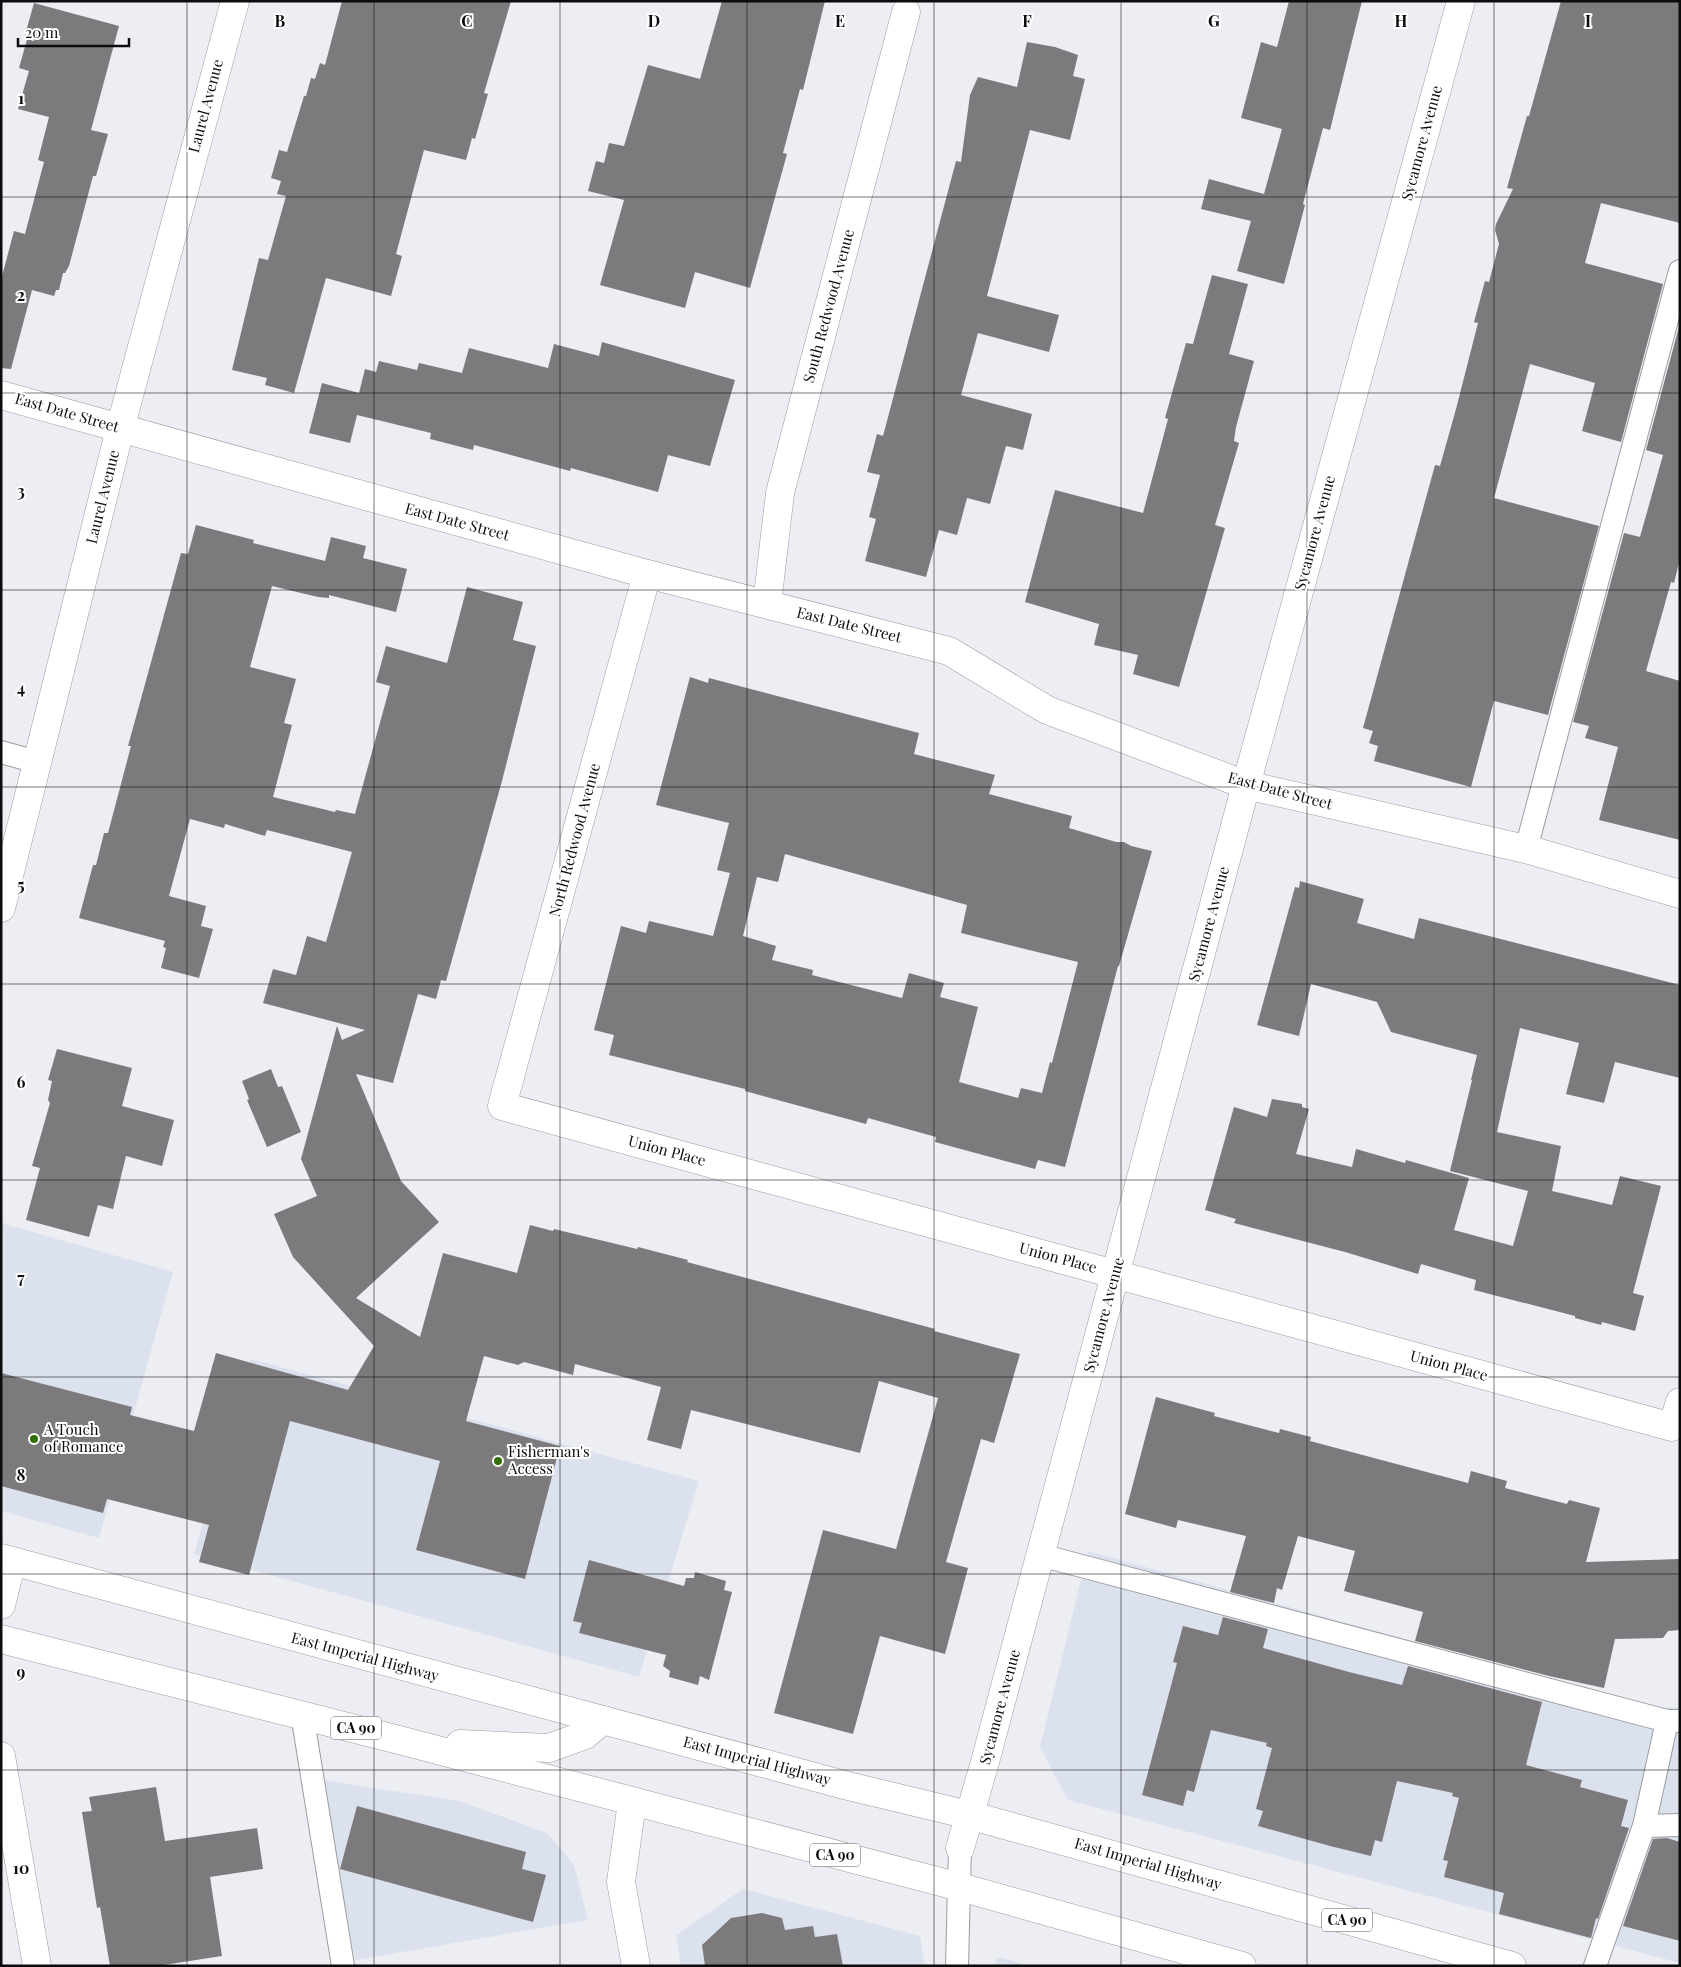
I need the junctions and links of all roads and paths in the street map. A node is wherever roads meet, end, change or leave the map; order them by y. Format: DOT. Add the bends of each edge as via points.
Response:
graph roads {
  1 [pos="234,1"];
  2 [pos="1461,1"];
  3 [pos="906,12"];
  4 [pos="1680,271"];
  5 [pos="1,395"];
  6 [pos="120,429"];
  7 [pos="647,574"];
  8 [pos="767,604"];
  9 [pos="1,752"];
  10 [pos="37,762"];
  11 [pos="1246,785"];
  12 [pos="1526,849"];
  13 [pos="1680,894"];
  14 [pos="1,908"];
  15 [pos="502,1106"];
  16 [pos="1115,1274"];
  17 [pos="1676,1414"];
  18 [pos="1040,1555"];
  19 [pos="7,1559"];
  20 [pos="1,1604"];
  21 [pos="1,1639"];
  22 [pos="302,1714"];
  23 [pos="603,1720"];
  24 [pos="1674,1721"];
  25 [pos="403,1741"];
  26 [pos="1,1756"];
  27 [pos="632,1802"];
  28 [pos="969,1815"];
  29 [pos="1680,1825"];
  30 [pos="1644,1826"];
  31 [pos="960,1848"];
  32 [pos="960,1888"];
  33 [pos="37,1966"];
  34 [pos="343,1966"];
  35 [pos="636,1966"];
  36 [pos="957,1966"];
  37 [pos="1242,1966"];
  38 [pos="1512,1966"];
  39 [pos="1595,1966"];
  1 -- 6 [label="street, Laurel Avenue"];
  2 -- 11 [label="street, Sycamore Avenue"];
  3 -- 8 [label="street, South Redwood Avenue" via="780,493"];
  4 -- 12 [label="lane"];
  5 -- 6 [label="street, East Date Street"];
  6 -- 7 [label="street, East Date Street"];
  6 -- 10 [label="street, Laurel Avenue"];
  7 -- 8 [label="street, East Date Street"];
  7 -- 15 [label="street, North Redwood Avenue"];
  8 -- 11 [label="street, East Date Street" via="949,651 1047,710"];
  9 -- 10 [label="lane"];
  10 -- 14 [label="street, Laurel Avenue"];
  11 -- 12 [label="street, East Date Street"];
  11 -- 16 [label="street, Sycamore Avenue"];
  12 -- 13 [label="street, East Date Street"];
  15 -- 16 [label="street, Union Place"];
  16 -- 17 [label="street, Union Place"];
  16 -- 18 [label="street, Sycamore Avenue"];
  18 -- 24 [label="lane"];
  18 -- 28 [label="street, Sycamore Avenue"];
  19 -- 20 [label="street"];
  19 -- 23 [label="street, East Imperial Highway / CA 90"];
  21 -- 22 [label="street, CA 90"];
  22 -- 25 [label="street, CA 90"];
  22 -- 34 [label="lane"];
  23 -- 25 [label="street" via="585,1735 549,1748"];
  23 -- 28 [label="street, East Imperial Highway / CA 90"];
  24 -- 30 [label="lane"];
  25 -- 27 [label="street, CA 90"];
  26 -- 33 [label="street"];
  27 -- 32 [label="street, CA 90"];
  27 -- 35 [label="street" via="621,1882"];
  28 -- 31 [label="street, Sycamore Avenue"];
  28 -- 38 [label="street, East Imperial Highway / CA 90"];
  29 -- 30 [label="lane"];
  30 -- 39 [label="lane"];
  31 -- 32 [label="lane"];
  32 -- 36 [label="lane"];
  32 -- 37 [label="street, CA 90"];
}
